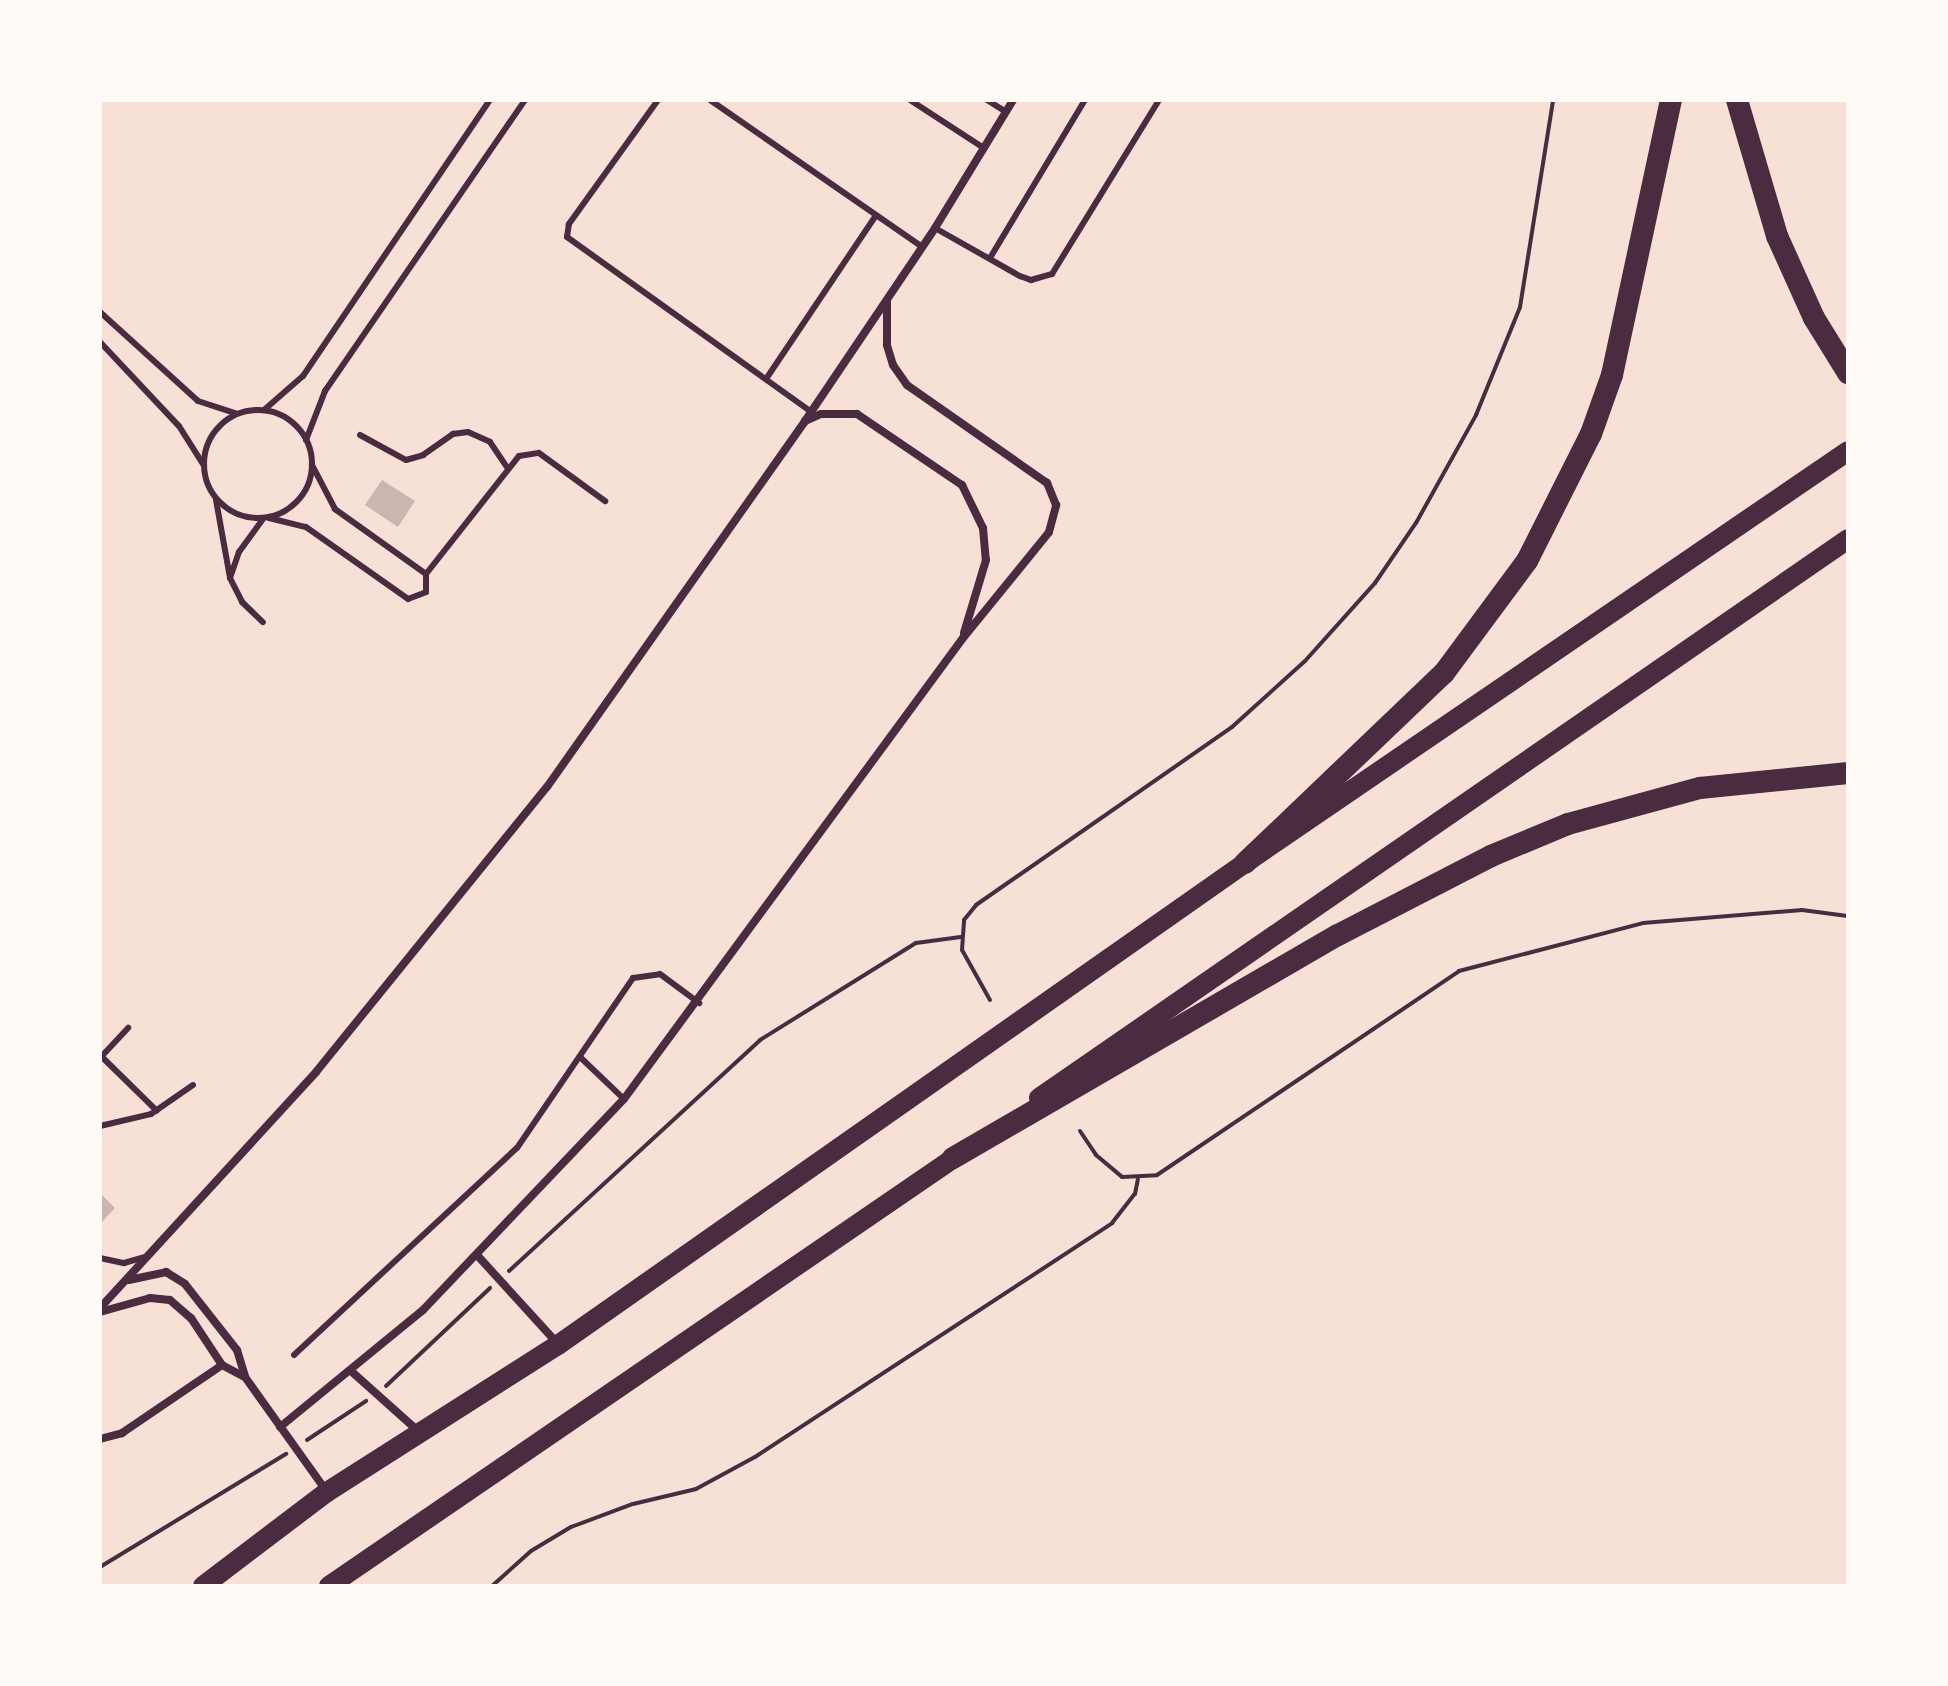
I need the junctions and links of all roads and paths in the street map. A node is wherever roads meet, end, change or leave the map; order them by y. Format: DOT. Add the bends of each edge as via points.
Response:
graph roads {
  1 [pos="490,100"];
  2 [pos="525,100"];
  3 [pos="658,100"];
  4 [pos="710,100"];
  5 [pos="910,100"];
  6 [pos="987,100"];
  7 [pos="1013,100"];
  8 [pos="1085,100"];
  9 [pos="1159,100"];
  10 [pos="1553,100"];
  11 [pos="1671,100"];
  12 [pos="1737,100"];
  13 [pos="1006,112"];
  14 [pos="984,148"];
  15 [pos="876,215"];
  16 [pos="935,228"];
  17 [pos="921,246"];
  18 [pos="990,258"];
  19 [pos="887,300"];
  20 [pos="100,312"];
  21 [pos="100,342"];
  22 [pos="1848,373"];
  23 [pos="766,379"];
  24 [pos="264,410"];
  25 [pos="811,412"];
  26 [pos="238,413"];
  27 [pos="805,421"];
  28 [pos="360,435"];
  29 [pos="306,440"];
  30 [pos="1840,457"];
  31 [pos="203,464"];
  32 [pos="312,465"];
  33 [pos="507,467"];
  34 [pos="216,500"];
  35 [pos="605,501"];
  36 [pos="266,518"];
  37 [pos="1848,539"];
  38 [pos="426,574"];
  39 [pos="230,578"];
  40 [pos="263,622"];
  41 [pos="963,638"];
  42 [pos="1848,773"];
  43 [pos="1245,863"];
  44 [pos="1848,916"];
  45 [pos="962,937"];
  46 [pos="990,1000"];
  47 [pos="699,1003"];
  48 [pos="128,1028"];
  49 [pos="101,1057"];
  50 [pos="580,1057"];
  51 [pos="193,1085"];
  52 [pos="624,1099"];
  53 [pos="157,1111"];
  54 [pos="100,1126"];
  55 [pos="1080,1131"];
  56 [pos="953,1158"];
  57 [pos="1138,1179"];
  58 [pos="152,1253"];
  59 [pos="477,1255"];
  60 [pos="100,1258"];
  61 [pos="500,1279"];
  62 [pos="128,1280"];
  63 [pos="100,1310"];
  64 [pos="558,1345"];
  65 [pos="294,1355"];
  66 [pos="222,1365"];
  67 [pos="351,1371"];
  68 [pos="245,1377"];
  69 [pos="377,1394"];
  70 [pos="280,1427"];
  71 [pos="422,1434"];
  72 [pos="100,1439"];
  73 [pos="295,1448"];
  74 [pos="327,1492"];
  75 [pos="100,1567"];
  76 [pos="203,1586"];
  77 [pos="329,1586"];
  78 [pos="492,1586"];
  1 -- 24 [label="lane" via="303,376"];
  2 -- 29 [label="lane" via="325,391"];
  3 -- 23 [label="lane" via="569,224 567,237"];
  4 -- 15 [label="lane"];
  5 -- 14 [label="lane"];
  6 -- 13 [label="lane"];
  7 -- 13 [label="street"];
  8 -- 18 [label="lane"];
  9 -- 18 [label="lane" via="1052,274 1031,280"];
  10 -- 45 [label="path" via="1520,307 1470,429 1398,552 1305,661 1232,727 991,893 964,920"];
  11 -- 43 [label="highway" via="1612,375 1591,434 1527,561 1444,673"];
  12 -- 22 [label="highway" via="1777,236 1814,318"];
  13 -- 14 [label="street"];
  14 -- 16 [label="street"];
  15 -- 17 [label="lane"];
  15 -- 23 [label="lane"];
  16 -- 17 [label="street"];
  16 -- 18 [label="lane"];
  17 -- 19 [label="street"];
  19 -- 25 [label="street"];
  19 -- 41 [label="street" via="887,345 907,385 1040,475 1056,505 1049,532"];
  20 -- 26 [label="lane" via="198,401"];
  21 -- 31 [label="lane" via="179,426"];
  23 -- 25 [label="lane"];
  24 -- 26 [label="lane"];
  24 -- 29 [label="lane" via="289,420"];
  25 -- 27 [label="street"];
  26 -- 31 [label="lane" via="217,428"];
  27 -- 41 [label="street" via="830,413 857,414 962,485 980,520 986,560"];
  27 -- 58 [label="street" via="547,787 421,947"];
  28 -- 33 [label="lane" via="406,460 453,434 468,432 490,442"];
  29 -- 32 [label="lane"];
  30 -- 43 [label="highway"];
  31 -- 34 [label="lane"];
  32 -- 36 [label="lane" via="300,499"];
  32 -- 38 [label="lane" via="335,509"];
  33 -- 35 [label="lane" via="519,456 539,453"];
  33 -- 38 [label="lane"];
  34 -- 36 [label="lane" via="238,515"];
  34 -- 39 [label="lane"];
  36 -- 38 [label="lane" via="306,527 408,599 426,592"];
  36 -- 39 [label="lane" via="239,552"];
  37 -- 56 [label="highway"];
  39 -- 40 [label="lane" via="242,602"];
  41 -- 47 [label="street"];
  42 -- 56 [label="highway" via="1700,788 1568,824 1491,856 1363,921"];
  43 -- 64 [label="highway"];
  44 -- 57 [label="path" via="1802,910 1643,923 1459,971 1157,1175"];
  45 -- 46 [label="path" via="966,964"];
  45 -- 61 [label="path" via="916,943 760,1040"];
  47 -- 50 [label="lane" via="660,974 638,974"];
  47 -- 52 [label="street"];
  48 -- 49 [label="lane"];
  49 -- 53 [label="lane"];
  50 -- 52 [label="lane"];
  50 -- 65 [label="lane" via="517,1148"];
  51 -- 53 [label="lane"];
  52 -- 59 [label="street"];
  53 -- 54 [label="lane"];
  55 -- 57 [label="path" via="1109,1167"];
  56 -- 77 [label="highway"];
  57 -- 78 [label="path" via="1135,1194 1112,1223 765,1451 696,1489 571,1527 531,1551"];
  58 -- 60 [label="lane" via="124,1263"];
  58 -- 62 [label="street"];
  59 -- 61 [label="street"];
  59 -- 67 [label="street"];
  61 -- 64 [label="street"];
  61 -- 69 [label="path"];
  62 -- 63 [label="street"];
  62 -- 68 [label="street" via="166,1272 185,1284 237,1350"];
  63 -- 66 [label="street" via="150,1298 170,1300 191,1318"];
  64 -- 71 [label="highway"];
  66 -- 68 [label="street"];
  66 -- 72 [label="street" via="115,1438"];
  67 -- 69 [label="street"];
  67 -- 70 [label="street"];
  68 -- 70 [label="street"];
  69 -- 71 [label="street"];
  69 -- 73 [label="path"];
  70 -- 73 [label="street"];
  71 -- 74 [label="highway"];
  73 -- 74 [label="street"];
  73 -- 75 [label="path"];
  74 -- 76 [label="highway"];
}
